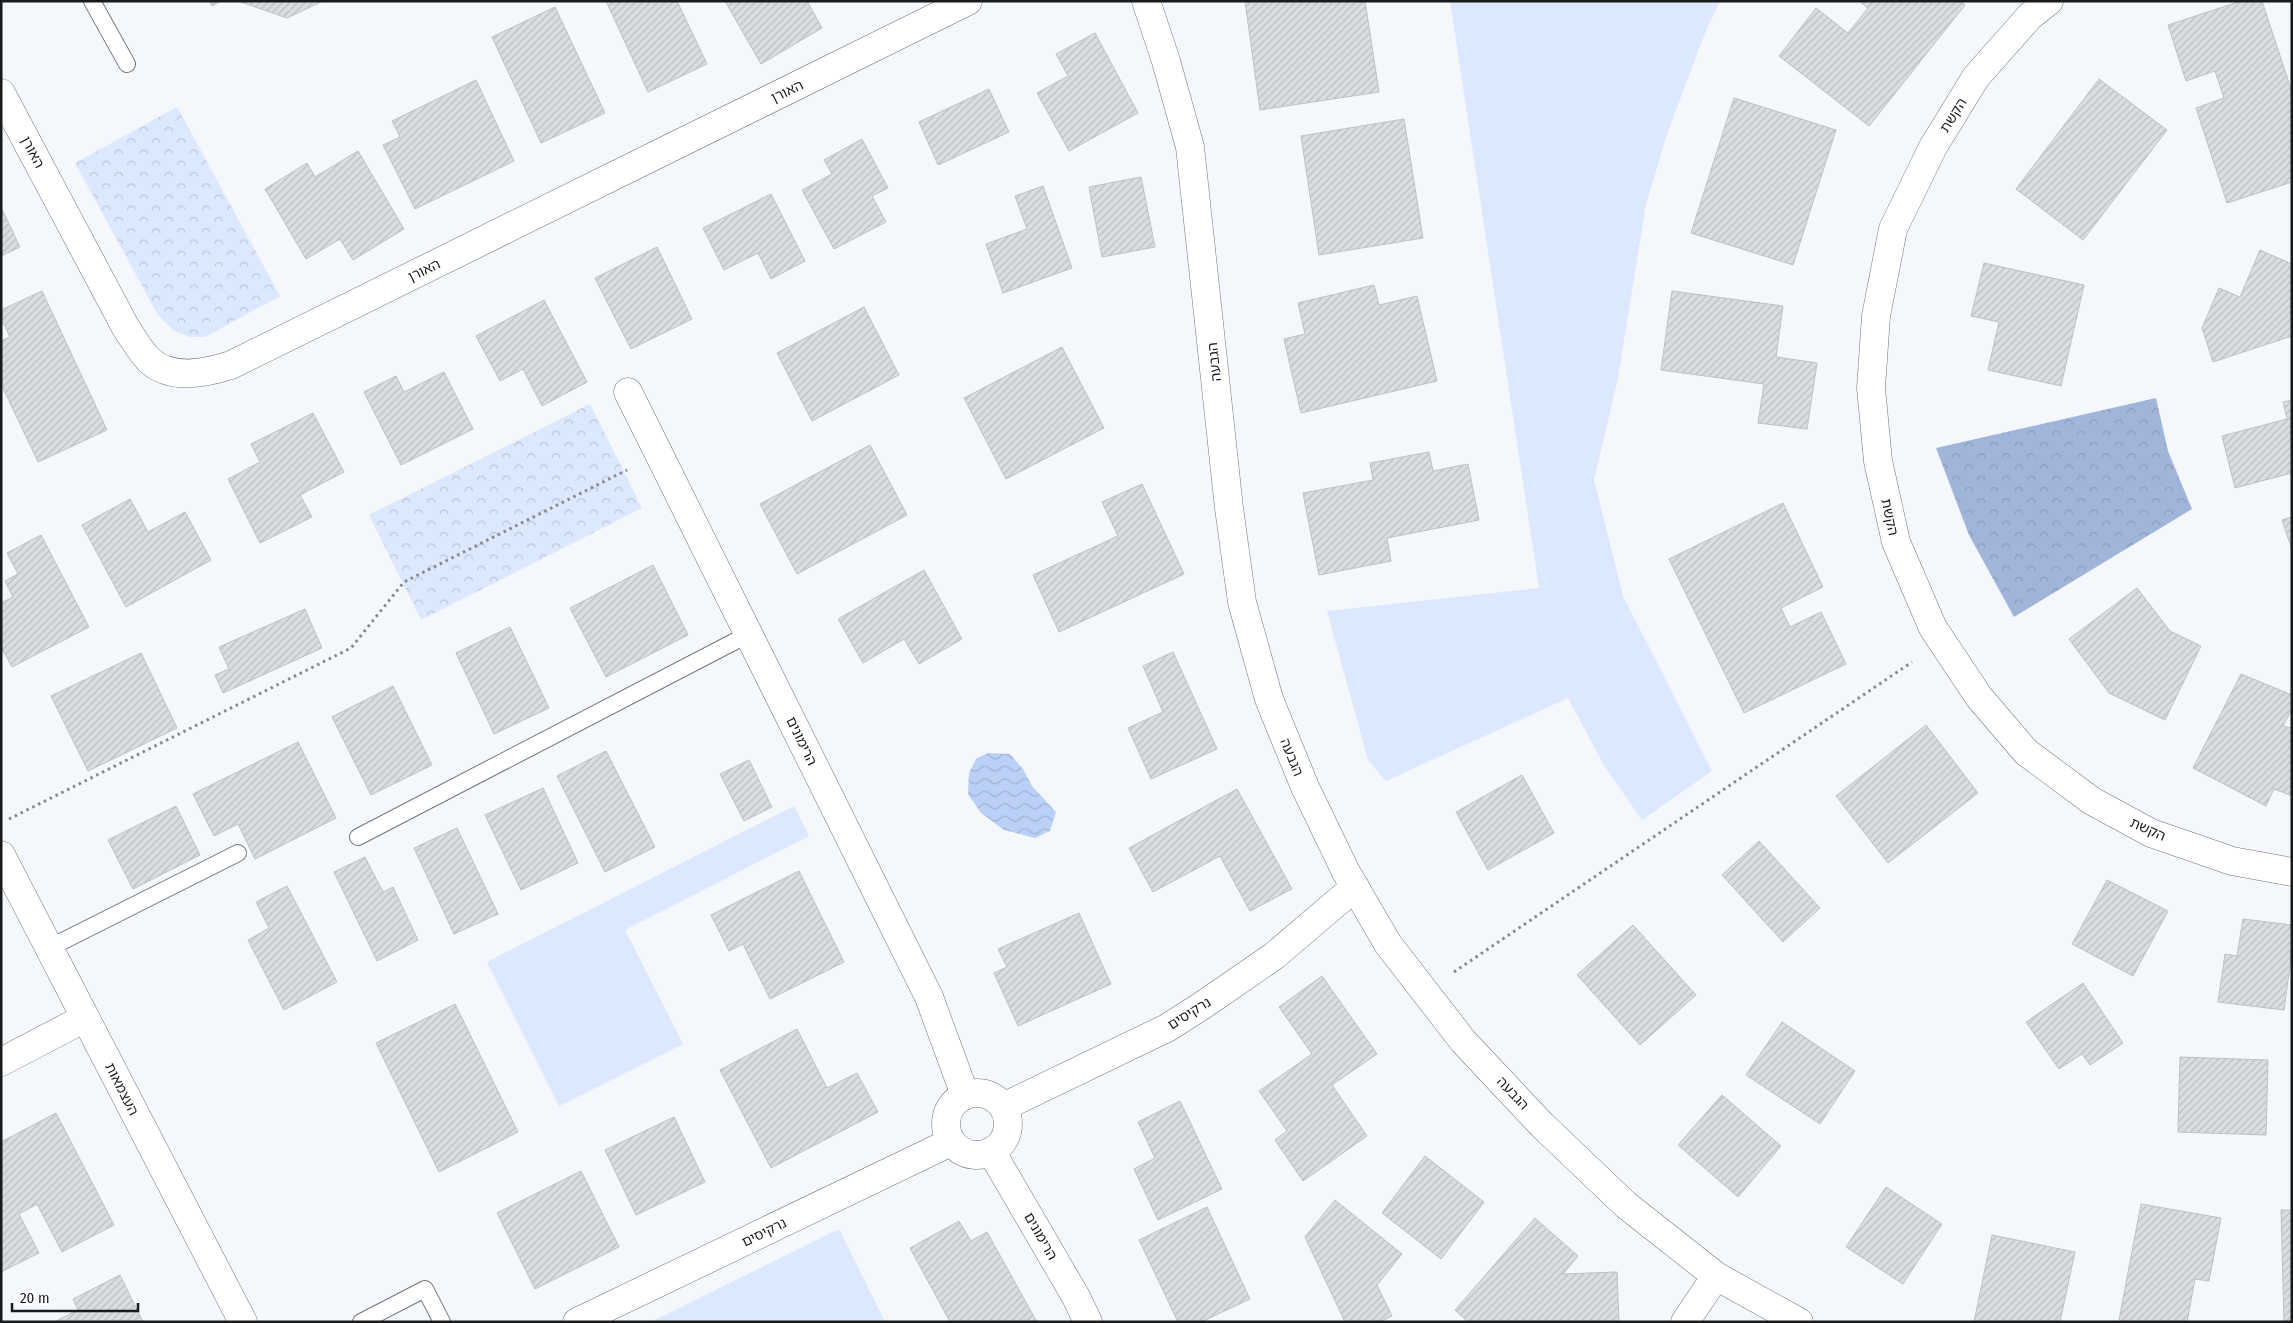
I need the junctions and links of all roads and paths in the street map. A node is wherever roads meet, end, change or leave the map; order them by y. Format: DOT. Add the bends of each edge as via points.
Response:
graph roads {
  1 [pos="92,1"];
  2 [pos="968,1"];
  3 [pos="1146,1"];
  4 [pos="2049,1"];
  5 [pos="127,64"];
  6 [pos="1,93"];
  7 [pos="628,392"];
  8 [pos="658,454"];
  9 [pos="748,634"];
  10 [pos="1942,642"];
  11 [pos="1,823"];
  12 [pos="358,837"];
  13 [pos="238,852"];
  14 [pos="1,855"];
  15 [pos="2292,872"];
  16 [pos="1355,887"];
  17 [pos="49,948"];
  18 [pos="1425,992"];
  19 [pos="85,1018"];
  20 [pos="1,1062"];
  21 [pos="965,1095"];
  22 [pos="1003,1107"];
  23 [pos="951,1142"];
  24 [pos="991,1152"];
  25 [pos="1716,1276"];
  26 [pos="243,1322"];
  27 [pos="361,1322"];
  28 [pos="442,1322"];
  29 [pos="577,1322"];
  30 [pos="1088,1322"];
  31 [pos="1685,1322"];
  32 [pos="1799,1322"];
  1 -- 5 [label="lane"];
  2 -- 6 [label="street, האורן" via="231,365 206,373 172,372 150,360 126,328"];
  3 -- 16 [label="street, הגבעה" via="1190,147 1242,602 1268,699 1305,787"];
  4 -- 10 [label="street, הקשת" via="2030,16 1976,78 1933,147 1893,229 1876,316 1871,388 1878,461 1896,542"];
  7 -- 8 [label="street, הרימונים"];
  8 -- 9 [label="street, הרימונים"];
  8 -- 11 [label="path" via="404,582 351,648"];
  9 -- 12 [label="lane"];
  9 -- 21 [label="street, הרימונים" via="929,997"];
  10 -- 15 [label="street, הקשת" via="1979,697 2026,752 2092,801 2151,833 2232,861"];
  10 -- 18 [label="path"];
  13 -- 17 [label="lane"];
  14 -- 17 [label="street, העצמאות"];
  16 -- 18 [label="street, הגבעה" via="1388,944"];
  16 -- 22 [label="street, נרקיסים" via="1274,956 1167,1028"];
  17 -- 19 [label="street, העצמאות"];
  18 -- 25 [label="street, הגבעה" via="1463,1041 1542,1125 1626,1205"];
  19 -- 20 [label="street"];
  19 -- 26 [label="street, העצמאות"];
  21 -- 22 [label="street" via="975,1092 986,1094"];
  21 -- 23 [label="street" via="949,1109 946,1119"];
  22 -- 24 [label="street" via="1008,1125 1000,1145"];
  23 -- 24 [label="street" via="968,1154"];
  23 -- 29 [label="street, נרקיסים"];
  24 -- 30 [label="street, הרימונים"];
  25 -- 31 [label="street"];
  25 -- 32 [label="street, הגבעה"];
  27 -- 28 [label="lane" via="425,1289"];
}
